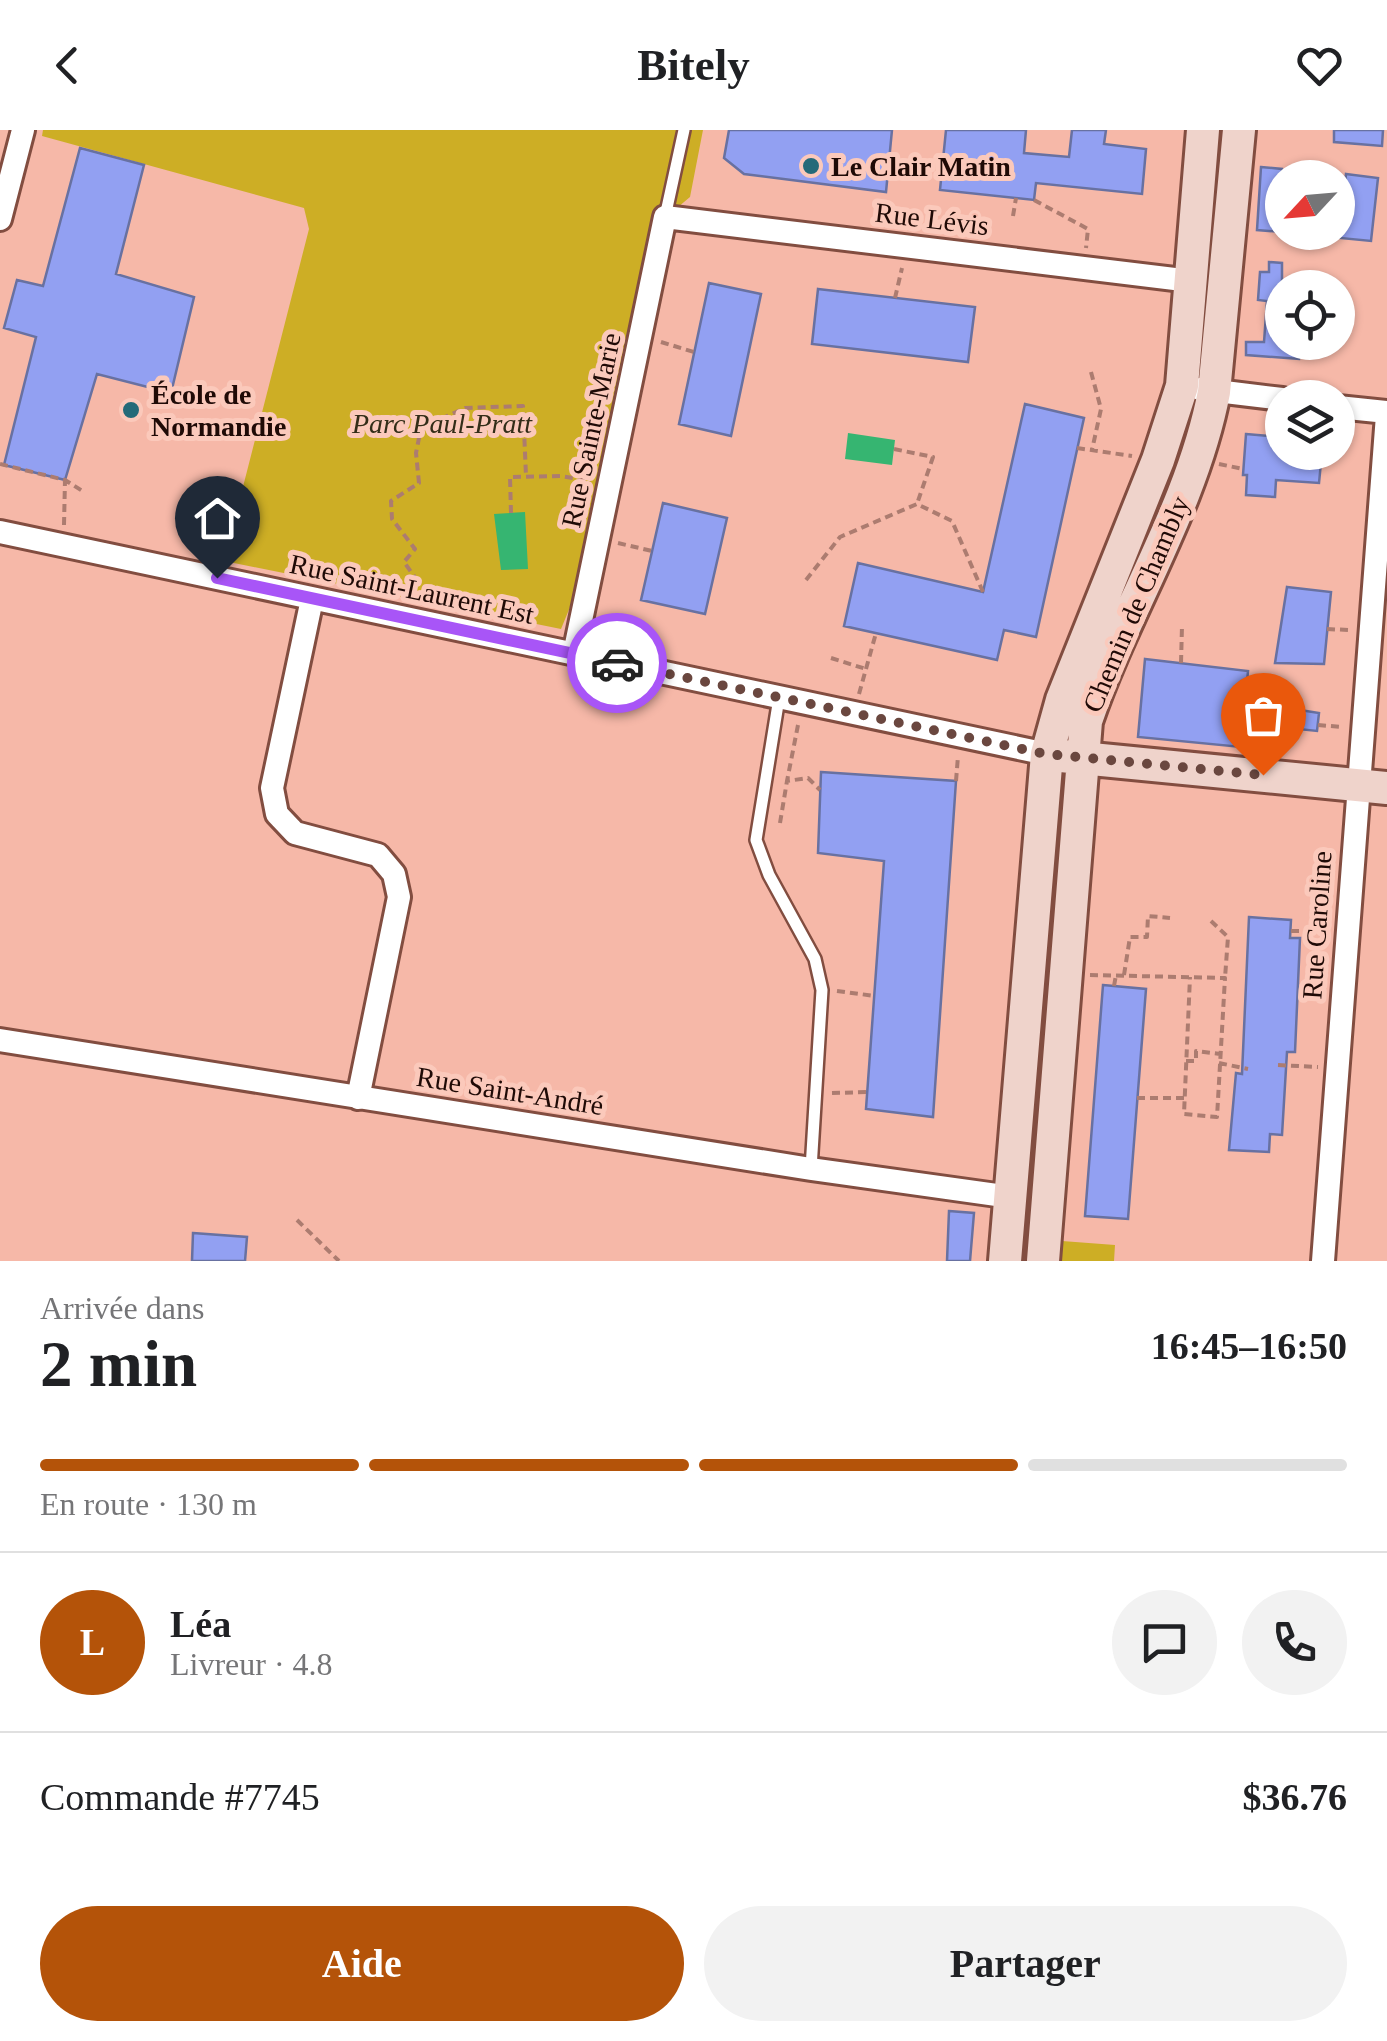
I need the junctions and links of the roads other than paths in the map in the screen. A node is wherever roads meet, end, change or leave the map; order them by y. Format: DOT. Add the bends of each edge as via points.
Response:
graph roads {
  1 [pos="23,130"];
  2 [pos="684,130"];
  3 [pos="1203,130"];
  4 [pos="1239,130"];
  5 [pos="665,218"];
  6 [pos="0,219"];
  7 [pos="1191,281"];
  8 [pos="1182,386"];
  9 [pos="1214,392"];
  10 [pos="1265,397"];
  11 [pos="1355,409"];
  12 [pos="1387,413"];
  13 [pos="0,532"];
  14 [pos="312,599"];
  15 [pos="574,654"];
  16 [pos="779,698"];
  17 [pos="1046,754"];
  18 [pos="1082,757"];
  19 [pos="1373,786"];
  20 [pos="0,1040"];
  21 [pos="358,1098"];
  22 [pos="811,1170"];
  23 [pos="1011,1197"];
  24 [pos="1006,1261"];
  25 [pos="1044,1261"];
  26 [pos="1324,1261"];
  1 -- 6 [label="street"];
  2 -- 5 [label="lane"];
  3 -- 7 [label="main road, Chemin de Chambly"];
  4 -- 9 [label="main road, Chemin de Chambly"];
  5 -- 7 [label="street, Rue Lévis"];
  5 -- 15 [label="street, Rue Sainte-Marie"];
  7 -- 8 [label="main road, Chemin de Chambly"];
  8 -- 9 [label="street"];
  8 -- 17 [label="main road, Chemin de Chambly"];
  9 -- 10 [label="street"];
  9 -- 18 [label="main road, Chemin de Chambly" via="1188,478 1100,680"];
  11 -- 12 [label="street"];
  12 -- 19 [label="street, Rue Caroline"];
  13 -- 14 [label="street, Rue Saint-Laurent Est"];
  14 -- 15 [label="street, Rue Saint-Laurent Est"];
  14 -- 21 [label="street" via="272,788 277,814 295,834 378,856 394,874 399,898"];
  15 -- 16 [label="street, Rue Saint-Laurent Est"];
  16 -- 17 [label="street, Rue Saint-Laurent Est"];
  16 -- 22 [label="lane" via="756,840 815,960 822,990"];
  17 -- 18 [label="main road"];
  17 -- 23 [label="main road, Chemin de Chambly"];
  18 -- 19 [label="main road"];
  18 -- 25 [label="main road, Chemin de Chambly"];
  19 -- 26 [label="street, Rue Caroline" via="1347,932"];
  20 -- 21 [label="street, Rue Saint-André"];
  21 -- 22 [label="street, Rue Saint-André"];
  22 -- 23 [label="street, Rue Saint-André"];
  23 -- 24 [label="main road, Chemin de Chambly"];
}
